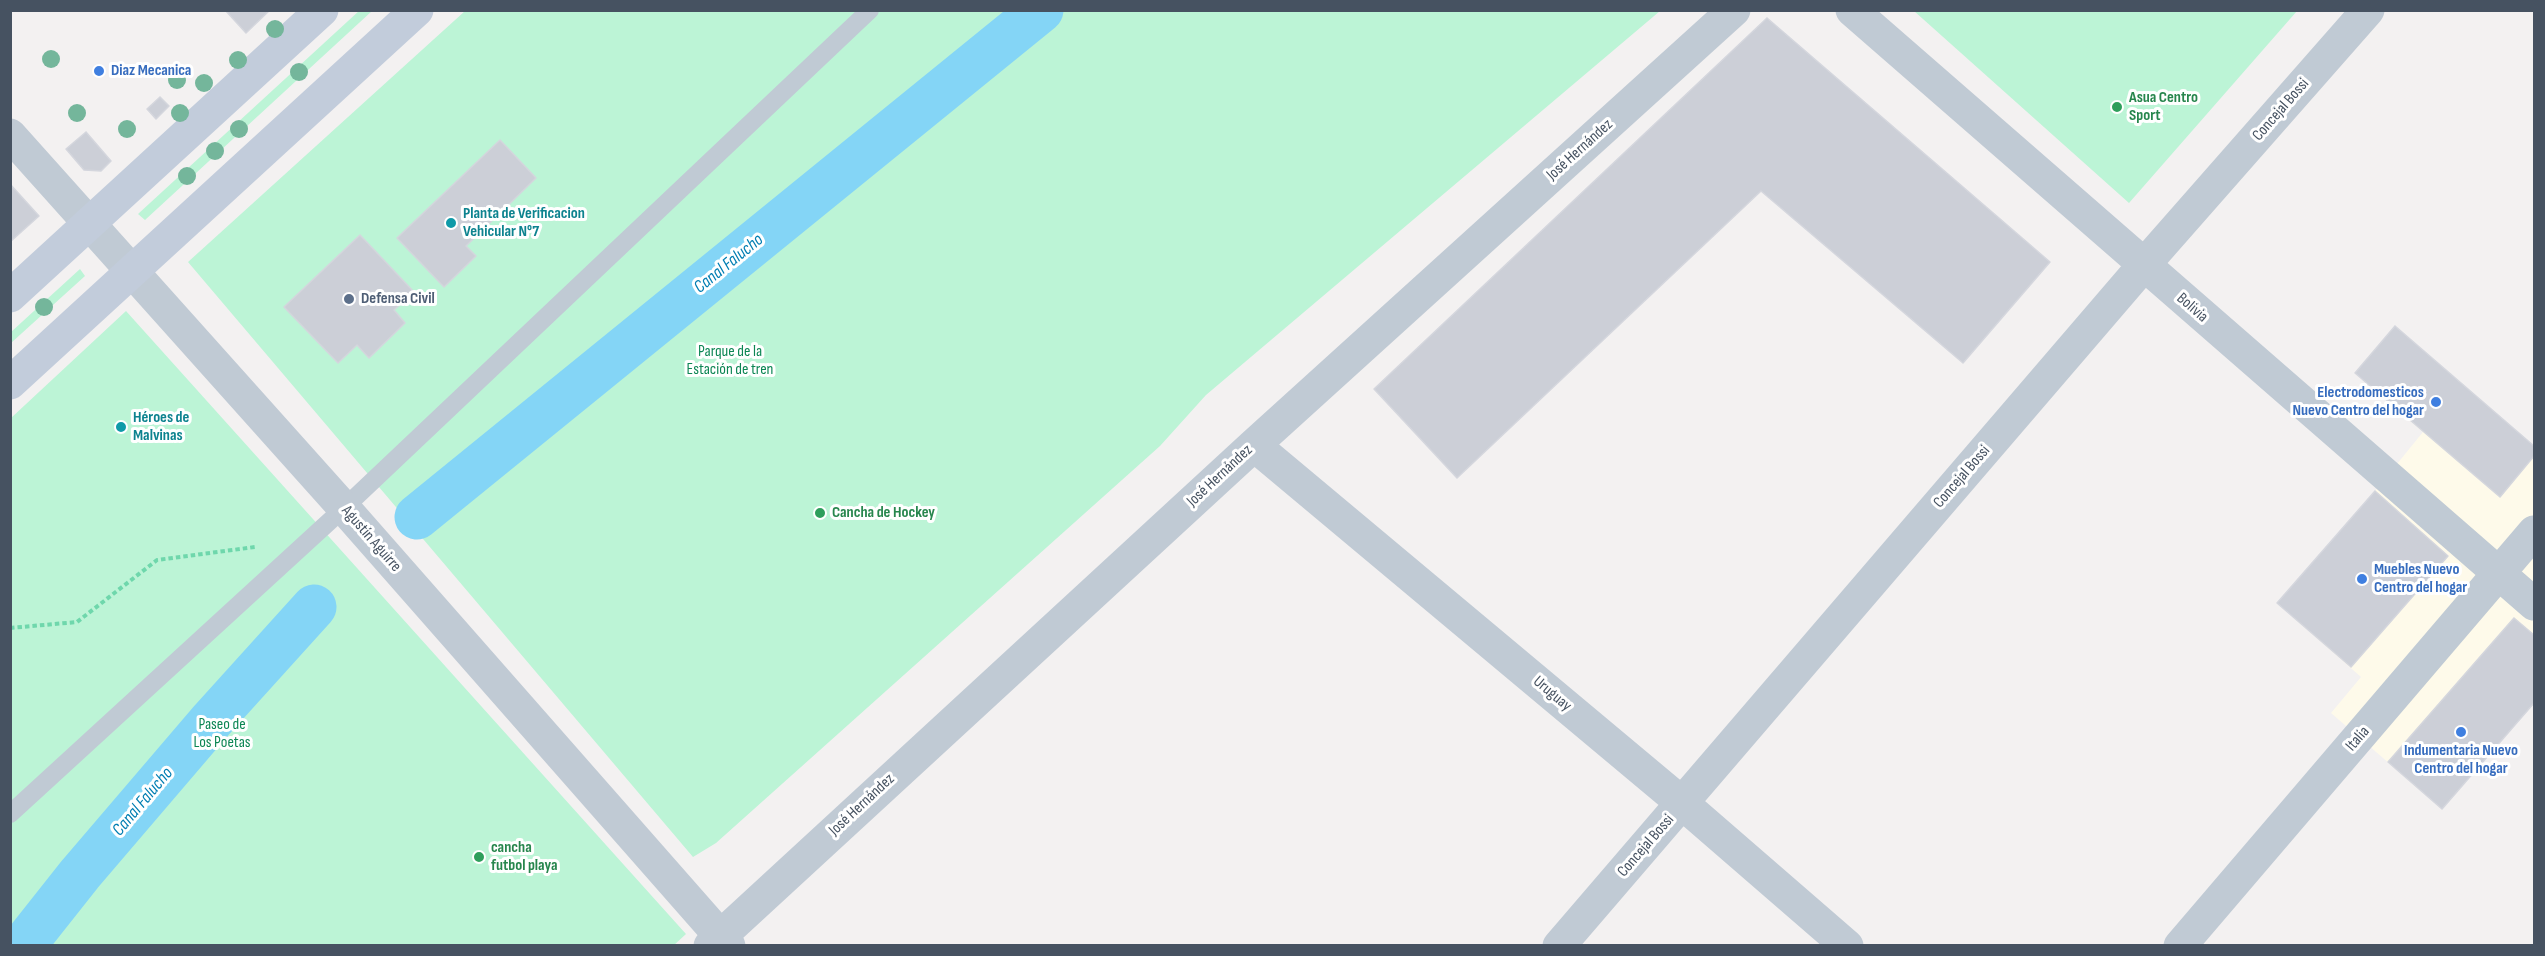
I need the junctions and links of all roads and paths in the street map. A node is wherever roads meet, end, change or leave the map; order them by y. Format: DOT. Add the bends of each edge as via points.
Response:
graph roads {
  1 [pos="322,10"];
  2 [pos="417,10"];
  3 [pos="870,10"];
  4 [pos="1734,10"];
  5 [pos="1852,10"];
  6 [pos="2368,10"];
  7 [pos="10,135"];
  8 [pos="90,224"];
  9 [pos="2143,266"];
  10 [pos="132,272"];
  11 [pos="10,296"];
  12 [pos="10,383"];
  13 [pos="1254,445"];
  14 [pos="344,508"];
  15 [pos="2535,532"];
  16 [pos="309,540"];
  17 [pos="2499,573"];
  18 [pos="2535,604"];
  19 [pos="10,628"];
  20 [pos="1682,803"];
  21 [pos="10,814"];
  22 [pos="719,943"];
  23 [pos="1559,945"];
  24 [pos="1847,945"];
  25 [pos="2180,945"];
  1 -- 8 [label="main road"];
  2 -- 10 [label="main road"];
  3 -- 14 [label="lane"];
  4 -- 13 [label="street, José Hernández"];
  5 -- 9 [label="street, Bolivia"];
  6 -- 9 [label="street, Concejal Bossi"];
  7 -- 8 [label="street, Agustín Aguirre"];
  8 -- 10 [label="street, Agustín Aguirre"];
  8 -- 11 [label="main road"];
  9 -- 17 [label="street, Bolivia"];
  9 -- 20 [label="street, Concejal Bossi"];
  10 -- 12 [label="main road"];
  10 -- 14 [label="street, Agustín Aguirre"];
  13 -- 20 [label="street, Uruguay"];
  13 -- 22 [label="street, José Hernández"];
  14 -- 16 [label="lane"];
  14 -- 22 [label="street, Agustín Aguirre"];
  15 -- 17 [label="street, Italia"];
  16 -- 19 [label="path" via="157,560 77,622"];
  16 -- 21 [label="lane"];
  17 -- 18 [label="street, Bolivia"];
  17 -- 25 [label="street, Italia"];
  20 -- 23 [label="street, Concejal Bossi"];
  20 -- 24 [label="street, Uruguay"];
}
